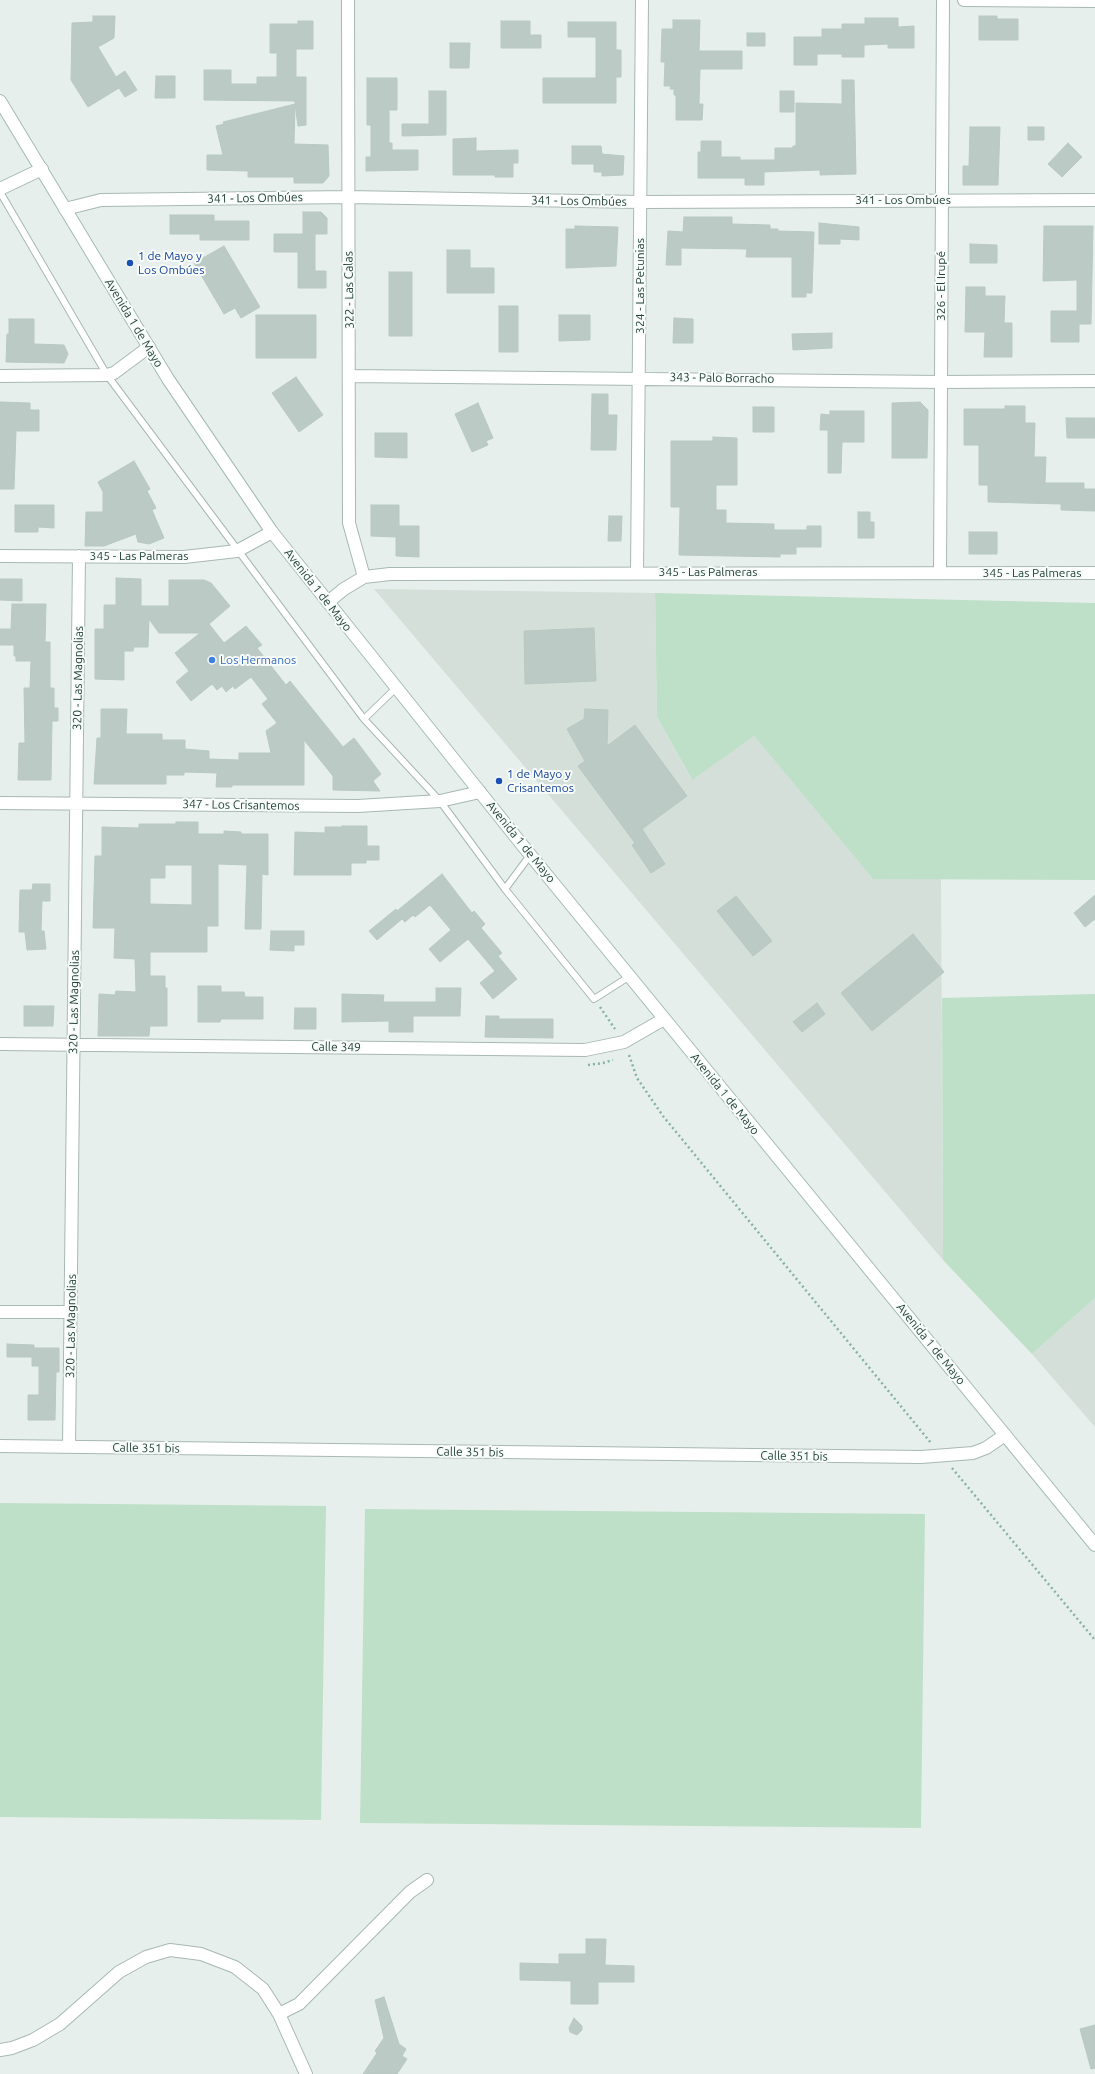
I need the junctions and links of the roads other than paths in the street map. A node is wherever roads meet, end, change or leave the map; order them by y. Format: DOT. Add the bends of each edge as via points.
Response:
graph roads {
  1 [pos="348,0"];
  2 [pos="642,0"];
  3 [pos="943,0"];
  4 [pos="964,0"];
  5 [pos="1095,1"];
  6 [pos="0,102"];
  7 [pos="42,169"];
  8 [pos="0,191"];
  9 [pos="348,197"];
  10 [pos="942,200"];
  11 [pos="1095,200"];
  12 [pos="641,202"];
  13 [pos="65,209"];
  14 [pos="149,347"];
  15 [pos="107,375"];
  16 [pos="0,376"];
  17 [pos="350,376"];
  18 [pos="639,377"];
  19 [pos="1095,381"];
  20 [pos="941,382"];
  21 [pos="272,532"];
  22 [pos="237,551"];
  23 [pos="0,556"];
  24 [pos="79,556"];
  25 [pos="637,572"];
  26 [pos="940,573"];
  27 [pos="1095,573"];
  28 [pos="364,577"];
  29 [pos="328,602"];
  30 [pos="396,688"];
  31 [pos="364,719"];
  32 [pos="480,792"];
  33 [pos="440,801"];
  34 [pos="0,803"];
  35 [pos="77,803"];
  36 [pos="531,854"];
  37 [pos="505,889"];
  38 [pos="630,976"];
  39 [pos="664,1019"];
  40 [pos="0,1044"];
  41 [pos="74,1044"];
  42 [pos="0,1312"];
  43 [pos="71,1312"];
  44 [pos="1005,1435"];
  45 [pos="0,1446"];
  46 [pos="69,1447"];
  47 [pos="1095,1545"];
  48 [pos="427,1880"];
  49 [pos="279,2014"];
  50 [pos="0,2050"];
  51 [pos="306,2074"];
  1 -- 9 [label="street, 322 - Las Calas"];
  2 -- 12 [label="street, 324 - Las Petunias"];
  3 -- 10 [label="street, 326 - El Irupé"];
  4 -- 5 [label="street"];
  6 -- 7 [label="street, Avenida 1 de Mayo"];
  7 -- 8 [label="street"];
  7 -- 13 [label="street, Avenida 1 de Mayo"];
  8 -- 15 [label="lane"];
  9 -- 12 [label="street, 341 - Los Ombúes"];
  9 -- 13 [label="street, 341 - Los Ombúes" via="101,200"];
  9 -- 17 [label="street, 322 - Las Calas"];
  10 -- 11 [label="street, 341 - Los Ombúes"];
  10 -- 12 [label="street, 341 - Los Ombúes"];
  10 -- 20 [label="street, 326 - El Irupé"];
  12 -- 18 [label="street, 324 - Las Petunias"];
  13 -- 14 [label="street, Avenida 1 de Mayo"];
  14 -- 15 [label="street" via="114,373"];
  14 -- 21 [label="street, Avenida 1 de Mayo"];
  15 -- 16 [label="street"];
  15 -- 22 [label="lane"];
  17 -- 18 [label="street, 343 - Palo Borracho"];
  17 -- 28 [label="street, 322 - Las Calas" via="349,523"];
  18 -- 20 [label="street, 343 - Palo Borracho"];
  18 -- 25 [label="street, 324 - Las Petunias"];
  19 -- 20 [label="street, 343 - Palo Borracho"];
  20 -- 26 [label="street, 326 - El Irupé"];
  21 -- 22 [label="street, 345 - Las Palmeras"];
  21 -- 29 [label="street, Avenida 1 de Mayo"];
  22 -- 24 [label="street, 345 - Las Palmeras" via="184,557"];
  22 -- 31 [label="lane"];
  23 -- 24 [label="street, 345 - Las Palmeras"];
  24 -- 35 [label="street, 320 - Las Magnolias"];
  25 -- 26 [label="street, 345 - Las Palmeras"];
  25 -- 28 [label="street, 345 - Las Palmeras" via="390,574"];
  26 -- 27 [label="street, 345 - Las Palmeras"];
  28 -- 29 [label="street, 345 - Las Palmeras"];
  29 -- 30 [label="street, Avenida 1 de Mayo"];
  30 -- 31 [label="lane"];
  30 -- 32 [label="street, Avenida 1 de Mayo"];
  31 -- 33 [label="lane"];
  32 -- 33 [label="street, 347 - Los Crisantemos"];
  32 -- 36 [label="street, Avenida 1 de Mayo"];
  33 -- 35 [label="street, 347 - Los Crisantemos" via="358,806"];
  33 -- 37 [label="lane"];
  34 -- 35 [label="street, 347 - Los Crisantemos"];
  35 -- 41 [label="street, 320 - Las Magnolias"];
  36 -- 37 [label="lane"];
  36 -- 38 [label="street, Avenida 1 de Mayo"];
  37 -- 38 [label="lane" via="594,999"];
  38 -- 39 [label="street, Avenida 1 de Mayo"];
  39 -- 41 [label="street, Calle 349" via="624,1042 585,1050"];
  39 -- 44 [label="street, Avenida 1 de Mayo"];
  40 -- 41 [label="street, Calle 349"];
  41 -- 43 [label="street, 320 - Las Magnolias"];
  42 -- 43 [label="street"];
  43 -- 46 [label="street, 320 - Las Magnolias"];
  44 -- 46 [label="street, Calle 351 bis" via="986,1448 974,1452 922,1457"];
  44 -- 47 [label="street, Avenida 1 de Mayo"];
  45 -- 46 [label="street, Calle 351 bis"];
  48 -- 49 [label="street" via="410,1892 303,2000"];
  49 -- 50 [label="street" via="263,1989 235,1967 201,1954 170,1950 146,1957 118,1972 60,2024 32,2040"];
  49 -- 51 [label="street"];
}
